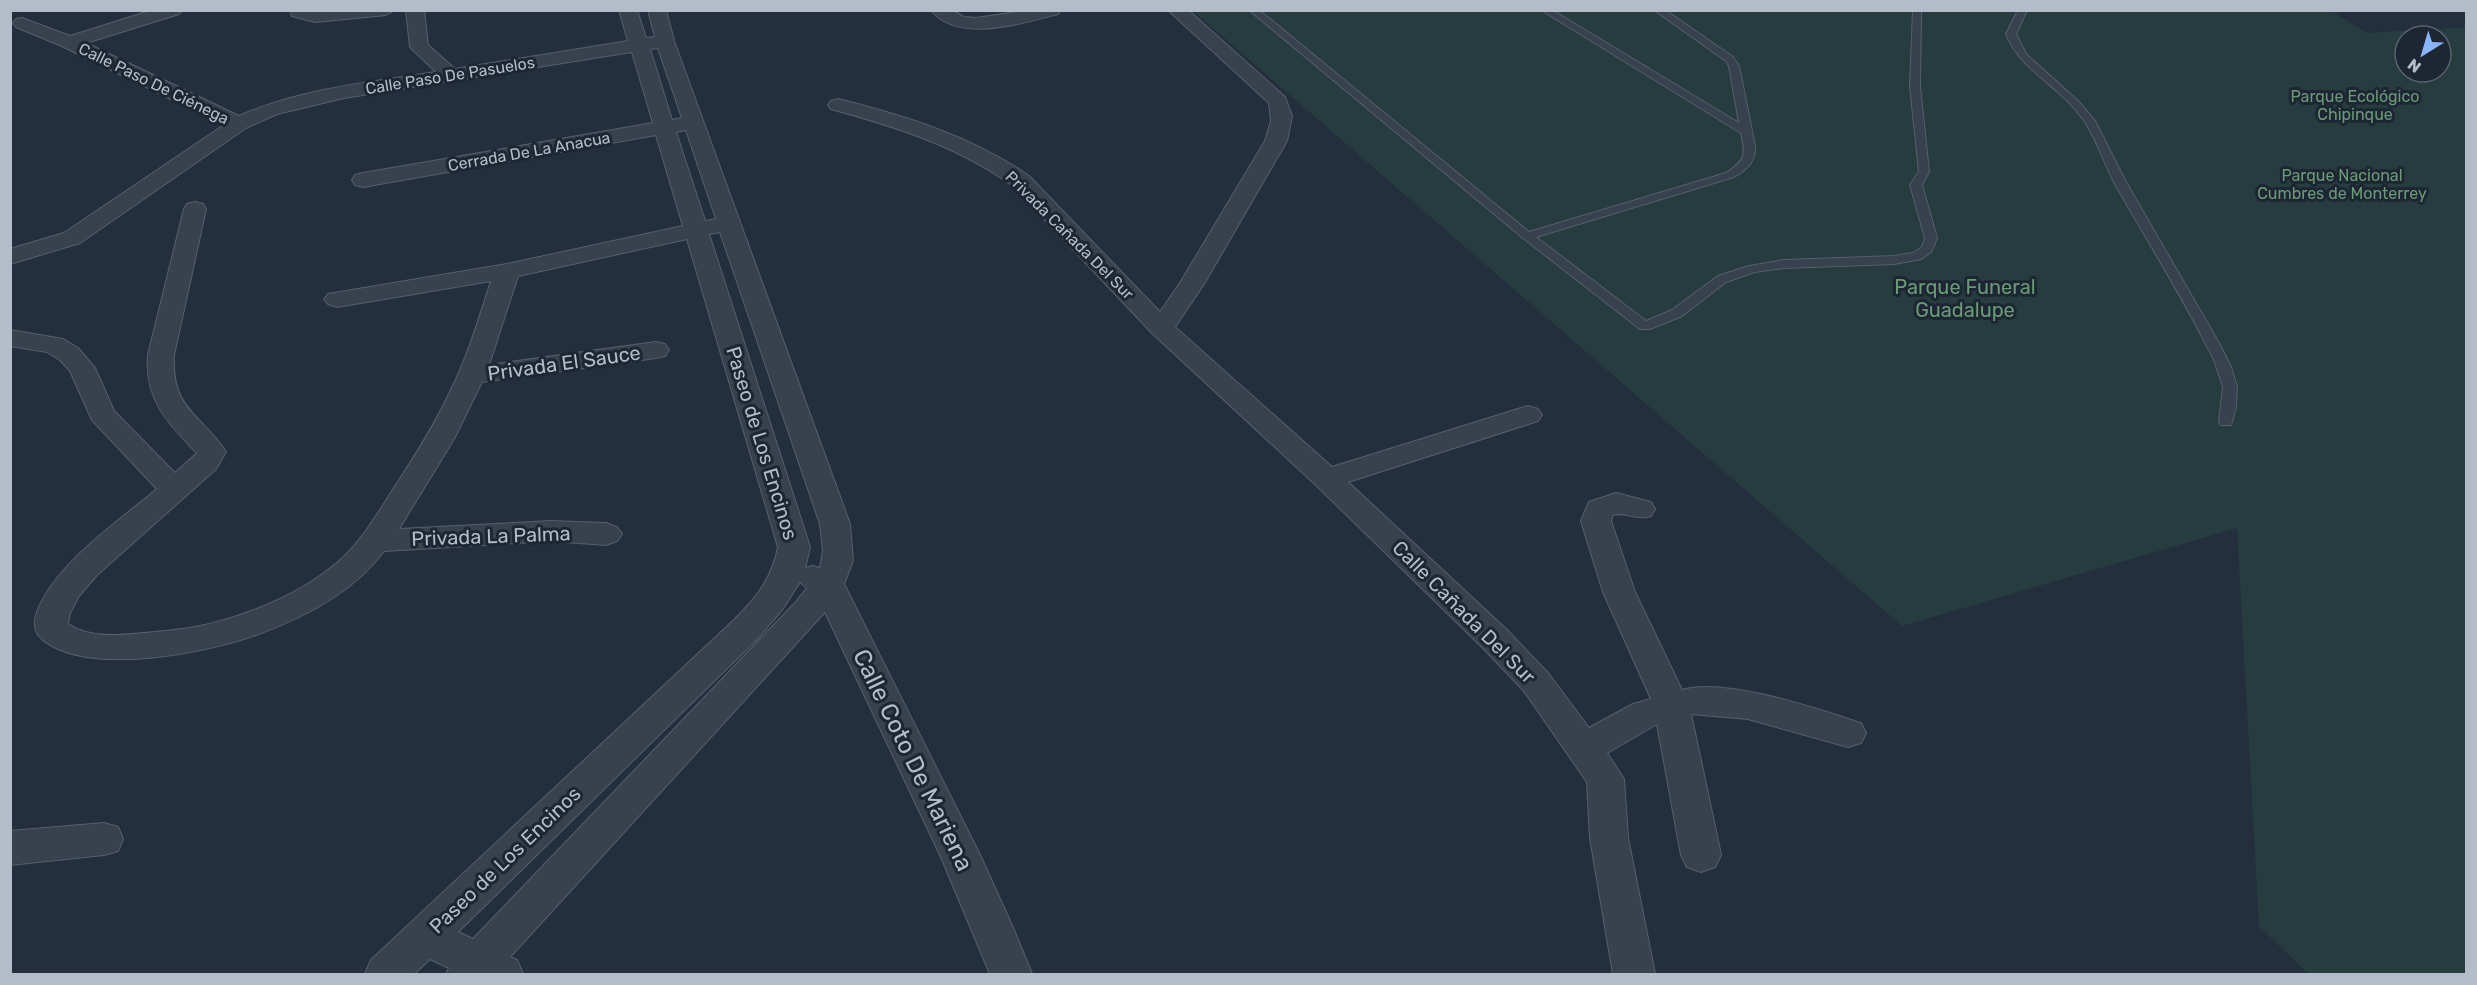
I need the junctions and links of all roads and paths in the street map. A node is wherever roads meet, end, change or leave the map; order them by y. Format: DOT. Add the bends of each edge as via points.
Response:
graph roads {
  1 [pos="173,10"];
  2 [pos="386,10"];
  3 [pos="415,10"];
  4 [pos="628,10"];
  5 [pos="657,10"];
  6 [pos="940,10"];
  7 [pos="1052,10"];
  8 [pos="1177,10"];
  9 [pos="1253,10"];
  10 [pos="1545,10"];
  11 [pos="1658,10"];
  12 [pos="1917,10"];
  13 [pos="2023,10"];
  14 [pos="298,12"];
  15 [pos="22,23"];
  16 [pos="665,41"];
  17 [pos="69,42"];
  18 [pos="639,46"];
  19 [pos="451,75"];
  20 [pos="838,105"];
  21 [pos="694,122"];
  22 [pos="239,124"];
  23 [pos="665,128"];
  24 [pos="1746,131"];
  25 [pos="363,180"];
  26 [pos="195,209"];
  27 [pos="714,227"];
  28 [pos="1527,236"];
  29 [pos="10,256"];
  30 [pos="507,271"];
  31 [pos="337,299"];
  32 [pos="1161,328"];
  33 [pos="10,338"];
  34 [pos="656,350"];
  35 [pos="472,375"];
  36 [pos="1528,415"];
  37 [pos="2226,422"];
  38 [pos="1327,479"];
  39 [pos="174,489"];
  40 [pos="1640,508"];
  41 [pos="606,534"];
  42 [pos="376,541"];
  43 [pos="791,567"];
  44 [pos="828,585"];
  45 [pos="1672,707"];
  46 [pos="1848,733"];
  47 [pos="1584,748"];
  48 [pos="104,839"];
  49 [pos="10,848"];
  50 [pos="1701,855"];
  51 [pos="426,936"];
  52 [pos="483,970"];
  53 [pos="386,975"];
  54 [pos="1011,975"];
  55 [pos="1634,975"];
  1 -- 17 [label="street"];
  2 -- 14 [label="street" via="315,16"];
  3 -- 19 [label="street" via="419,46"];
  4 -- 18 [label="street, Paseo de Los Encinos"];
  5 -- 16 [label="street, Paseo de Los Encinos"];
  6 -- 7 [label="street" via="949,19 970,24"];
  8 -- 32 [label="street" via="1278,101 1283,112 1276,141"];
  9 -- 28 [label="lane"];
  10 -- 24 [label="lane"];
  11 -- 24 [label="lane" via="1730,59"];
  12 -- 28 [label="lane" via="1915,86 1924,172 1916,184 1931,238 1927,249 1917,256 1753,269 1722,279 1677,313 1645,326"];
  13 -- 37 [label="lane" via="2014,24 2013,42 2020,54 2072,100 2089,121 2219,357 2229,382"];
  15 -- 17 [label="street, Calle Paso De Ciénega"];
  16 -- 18 [label="street, Calle Paso De Pasuelos"];
  16 -- 21 [label="street, Paseo de Los Encinos"];
  17 -- 22 [label="street, Calle Paso De Ciénega"];
  18 -- 19 [label="street, Calle Paso De Pasuelos"];
  18 -- 23 [label="street, Paseo de Los Encinos"];
  19 -- 22 [label="street, Calle Paso De Pasuelos" via="315,98 270,110"];
  20 -- 32 [label="street, Privada Cañada Del Sur" via="911,124 1000,165"];
  21 -- 23 [label="street, Cerrada De La Anacua"];
  21 -- 27 [label="street, Paseo de Los Encinos"];
  22 -- 29 [label="street, Calle Paso De Pasuelos" via="72,238"];
  23 -- 25 [label="street, Cerrada De La Anacua"];
  23 -- 27 [label="street, Paseo de Los Encinos"];
  24 -- 28 [label="lane" via="1750,160 1730,175"];
  26 -- 39 [label="street" via="161,355 160,375 165,393 192,432 212,452"];
  27 -- 30 [label="street"];
  27 -- 43 [label="street, Paseo de Los Encinos" via="794,548"];
  27 -- 44 [label="street, Paseo de Los Encinos" via="835,524 838,564"];
  30 -- 31 [label="street"];
  30 -- 35 [label="street"];
  32 -- 38 [label="street, Calle Cañada Del Sur"];
  33 -- 39 [label="street" via="54,345 69,354 82,368 102,414"];
  34 -- 35 [label="street, Privada El Sauce"];
  35 -- 42 [label="street" via="427,461"];
  36 -- 38 [label="street"];
  38 -- 47 [label="street, Calle Cañada Del Sur" via="1501,645 1536,682"];
  39 -- 42 [label="street" via="66,589 53,613 51,629 63,640 98,646 180,643 250,625 300,602 349,571"];
  40 -- 45 [label="street" via="1616,503 1600,509 1596,521 1618,592"];
  41 -- 42 [label="street, Privada La Palma" via="551,531"];
  43 -- 44 [label="street"];
  43 -- 51 [label="street, Paseo de Los Encinos" via="770,605"];
  44 -- 52 [label="street, Paseo de Los Encinos"];
  44 -- 54 [label="street, Calle Coto De Mariena" via="961,857"];
  45 -- 46 [label="street" via="1693,700 1748,705"];
  45 -- 47 [label="street" via="1646,714"];
  45 -- 50 [label="street"];
  47 -- 55 [label="street, Calle Cañada Del Sur" via="1605,779 1608,838"];
  48 -- 49 [label="street"];
  51 -- 52 [label="street"];
  51 -- 53 [label="street, Paseo de Los Encinos"];
}
